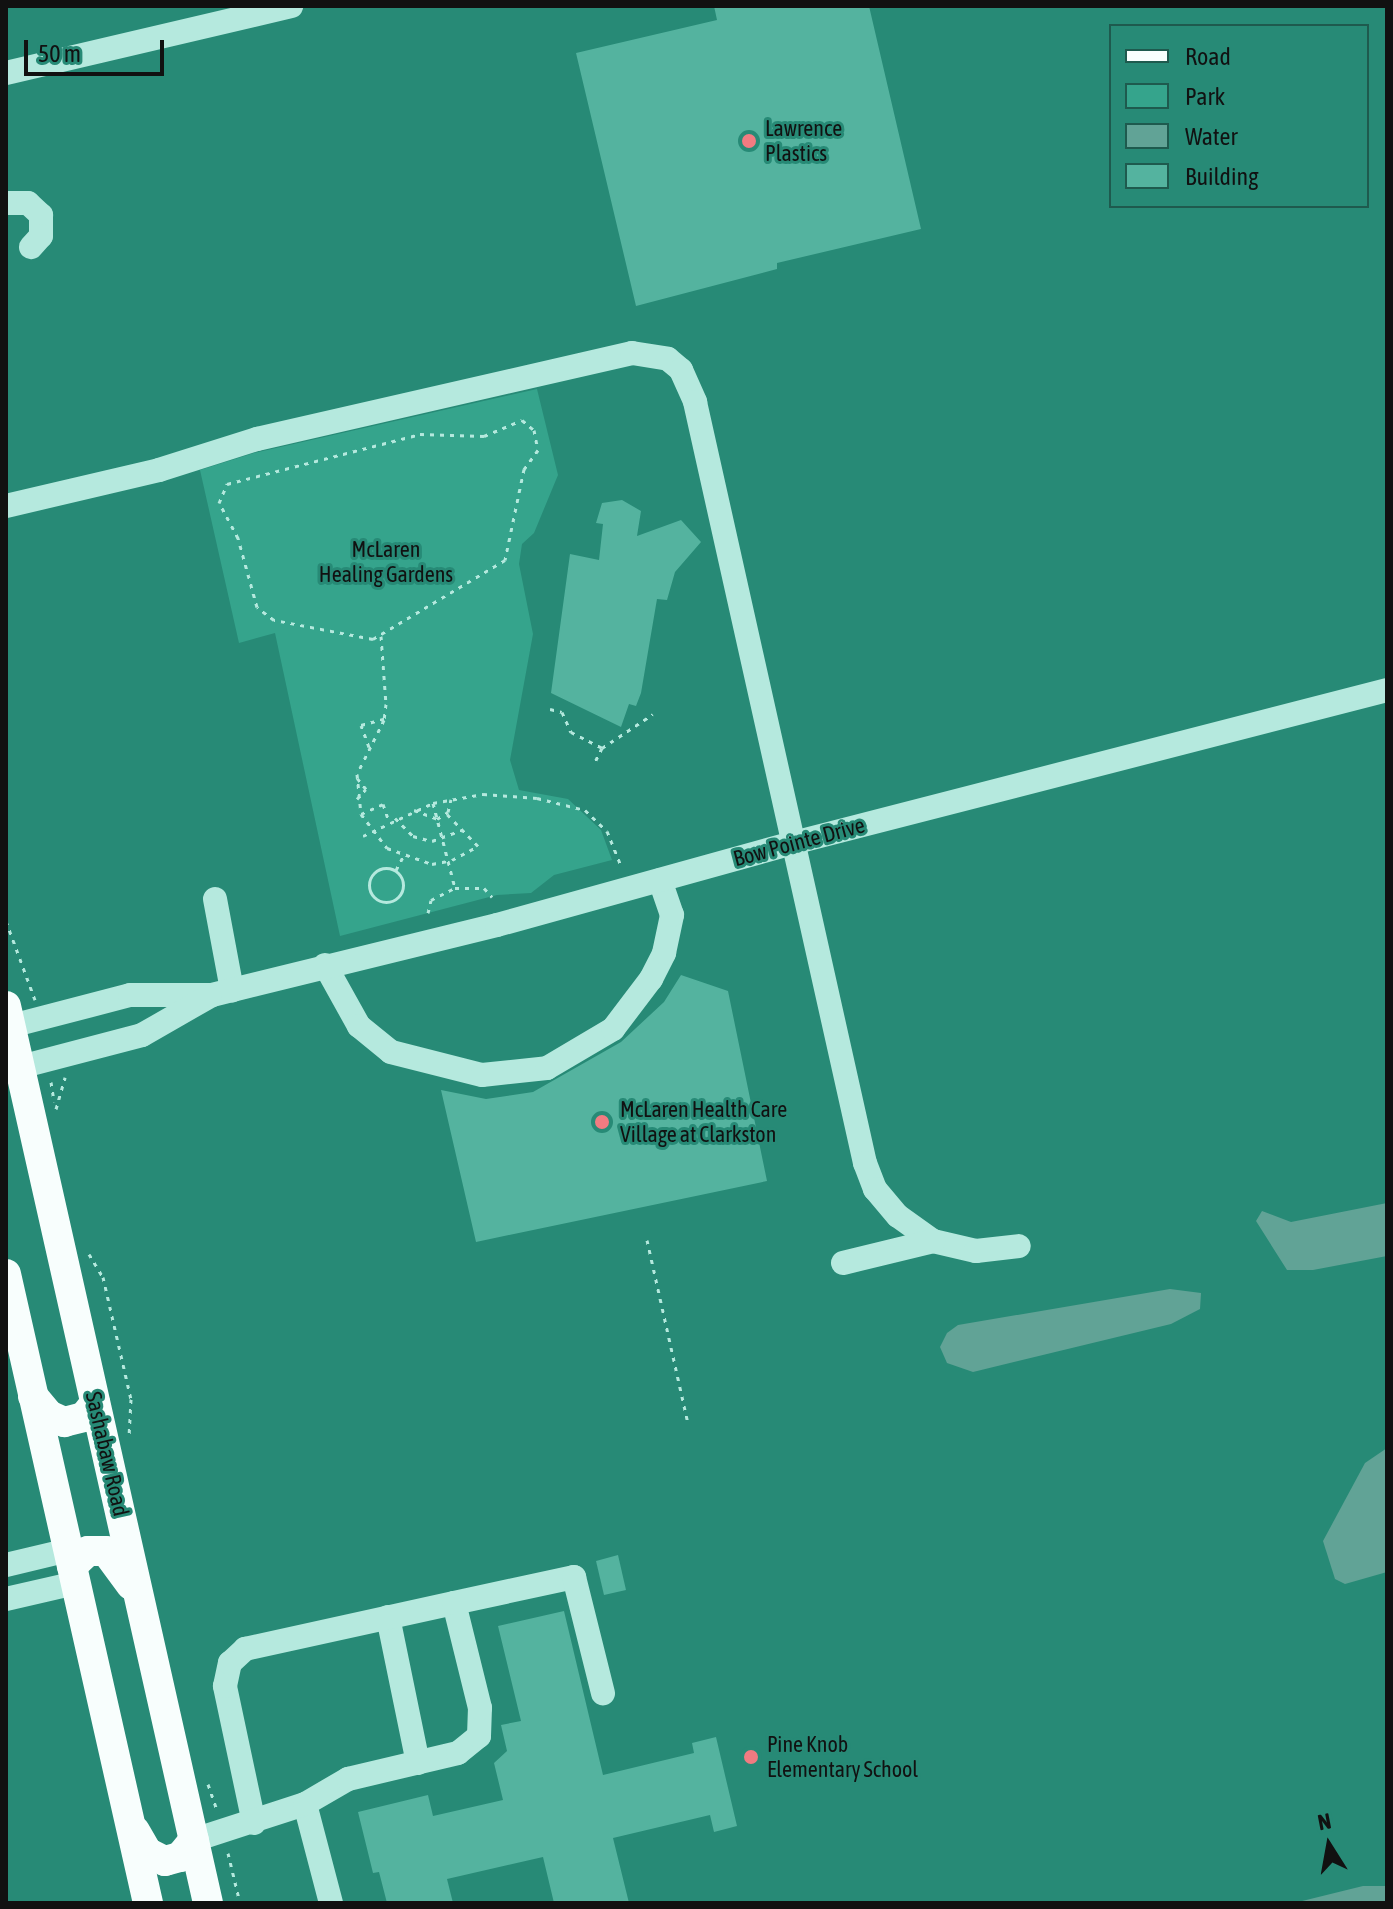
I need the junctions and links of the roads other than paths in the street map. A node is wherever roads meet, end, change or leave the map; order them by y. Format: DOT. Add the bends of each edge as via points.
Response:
graph roads {
  1 [pos="291,6"];
  2 [pos="6,73"];
  3 [pos="6,203"];
  4 [pos="31,247"];
  5 [pos="6,506"];
  6 [pos="1387,690"];
  7 [pos="793,843"];
  8 [pos="660,880"];
  9 [pos="215,899"];
  10 [pos="325,965"];
  11 [pos="222,992"];
  12 [pos="8,1016"];
  13 [pos="20,1067"];
  14 [pos="933,1241"];
  15 [pos="1019,1246"];
  16 [pos="843,1263"];
  17 [pos="6,1274"];
  18 [pos="9,1306"];
  19 [pos="33,1396"];
  20 [pos="95,1403"];
  21 [pos="6,1565"];
  22 [pos="72,1566"];
  23 [pos="6,1599"];
  24 [pos="140,1601"];
  25 [pos="454,1603"];
  26 [pos="388,1617"];
  27 [pos="603,1693"];
  28 [pos="418,1763"];
  29 [pos="305,1804"];
  30 [pos="130,1823"];
  31 [pos="254,1823"];
  32 [pos="194,1840"];
  33 [pos="148,1903"];
  34 [pos="208,1903"];
  35 [pos="331,1903"];
  1 -- 2 [label="street"];
  3 -- 4 [label="street" via="28,203 41,215 41,236"];
  5 -- 7 [label="street" via="145,474 257,439 632,353 668,359 681,370 695,402"];
  6 -- 7 [label="street, Bow Pointe Drive"];
  7 -- 8 [label="street, Bow Pointe Drive"];
  7 -- 14 [label="street" via="865,1163 875,1189 898,1216"];
  8 -- 10 [label="street, Bow Pointe Drive"];
  8 -- 10 [label="street" via="672,915 664,953 651,979 613,1029 547,1068 482,1075 391,1052 359,1026"];
  9 -- 11 [label="street"];
  10 -- 11 [label="street, Bow Pointe Drive"];
  11 -- 12 [label="street, Bow Pointe Drive" via="130,995"];
  11 -- 13 [label="street, Bow Pointe Drive" via="142,1035"];
  12 -- 13 [label="main road, Sashabaw Road"];
  13 -- 20 [label="main road, Sashabaw Road"];
  14 -- 15 [label="street" via="976,1251"];
  14 -- 16 [label="street"];
  17 -- 18 [label="main road"];
  18 -- 19 [label="main road"];
  19 -- 20 [label="main road" via="49,1415 64,1422 84,1417"];
  19 -- 22 [label="main road"];
  20 -- 24 [label="main road, Sashabaw Road"];
  21 -- 22 [label="street"];
  22 -- 23 [label="street"];
  22 -- 24 [label="main road" via="88,1551 111,1554"];
  22 -- 30 [label="main road"];
  24 -- 32 [label="main road, Sashabaw Road"];
  25 -- 26 [label="street"];
  25 -- 27 [label="street" via="574,1577"];
  25 -- 28 [label="street" via="480,1708 479,1736 458,1753"];
  26 -- 28 [label="street"];
  26 -- 31 [label="street" via="245,1649 230,1663 225,1686"];
  28 -- 29 [label="street" via="348,1779"];
  29 -- 31 [label="street"];
  29 -- 35 [label="street"];
  30 -- 32 [label="main road" via="147,1852 159,1860 180,1857"];
  30 -- 33 [label="main road"];
  31 -- 32 [label="street"];
  32 -- 34 [label="main road, Sashabaw Road"];
}
